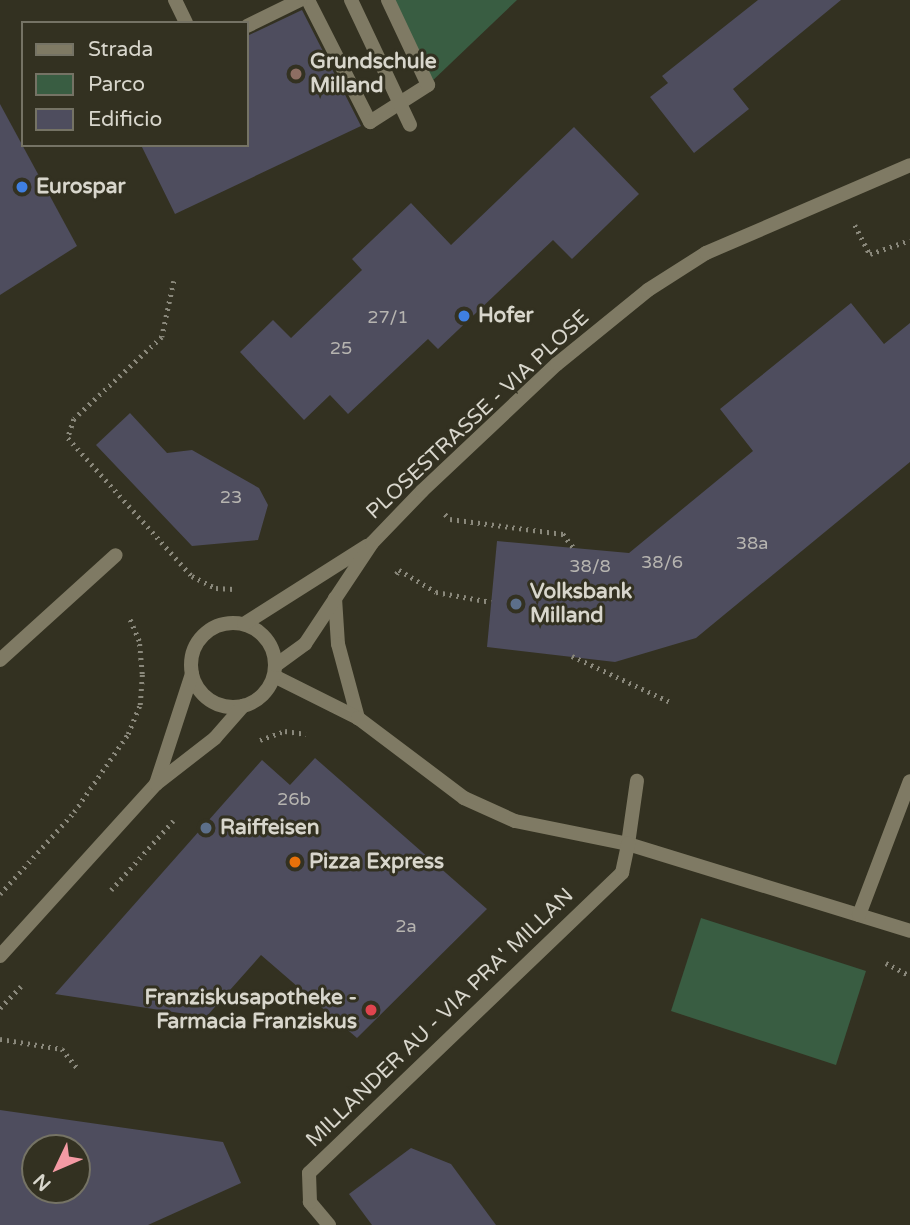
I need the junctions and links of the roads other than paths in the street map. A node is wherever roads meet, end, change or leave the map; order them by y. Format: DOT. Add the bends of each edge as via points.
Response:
graph roads {
  1 [pos="175,0"];
  2 [pos="300,0"];
  3 [pos="308,0"];
  4 [pos="351,0"];
  5 [pos="388,0"];
  6 [pos="185,21"];
  7 [pos="248,26"];
  8 [pos="399,103"];
  9 [pos="410,125"];
  10 [pos="910,164"];
  11 [pos="372,543"];
  12 [pos="116,555"];
  13 [pos="335,598"];
  14 [pos="244,624"];
  15 [pos="0,660"];
  16 [pos="275,671"];
  17 [pos="192,674"];
  18 [pos="243,706"];
  19 [pos="358,718"];
  20 [pos="638,781"];
  21 [pos="910,781"];
  22 [pos="156,784"];
  23 [pos="628,844"];
  24 [pos="859,915"];
  25 [pos="910,931"];
  26 [pos="0,956"];
  27 [pos="329,1225"];
  1 -- 6 [label="street"];
  2 -- 7 [label="street"];
  3 -- 8 [label="street" via="370,122"];
  4 -- 8 [label="street"];
  5 -- 8 [label="street" via="428,85"];
  8 -- 9 [label="street"];
  10 -- 11 [label="street, PLOSESTRASSE - VIA PLOSE" via="706,253 648,290 557,364"];
  11 -- 13 [label="street, PLOSESTRASSE - VIA PLOSE"];
  11 -- 14 [label="street, PLOSESTRASSE - VIA PLOSE"];
  12 -- 15 [label="street"];
  13 -- 16 [label="street, PLOSESTRASSE - VIA PLOSE" via="304,644"];
  13 -- 19 [label="street" via="338,644"];
  14 -- 16 [label="street" via="267,639"];
  14 -- 17 [label="street, PLOSESTRASSE - VIA PLOSE" via="222,624 204,634 195,646"];
  16 -- 18 [label="street, PLOSESTRASSE - VIA PLOSE" via="257,699"];
  16 -- 19 [label="street"];
  17 -- 18 [label="street" via="205,697 229,707"];
  17 -- 22 [label="street, PLOSESTRASSE - VIA PLOSE"];
  18 -- 22 [label="street, PLOSESTRASSE - VIA PLOSE" via="215,738"];
  19 -- 23 [label="street" via="464,798 515,821"];
  20 -- 23 [label="street, MILLANDER AU - VIA PRA' MILLAN"];
  21 -- 24 [label="street"];
  22 -- 26 [label="street, PLOSESTRASSE - VIA PLOSE"];
  23 -- 24 [label="street"];
  23 -- 27 [label="street, MILLANDER AU - VIA PRA' MILLAN" via="622,873 309,1173 310,1202"];
  24 -- 25 [label="street"];
}
